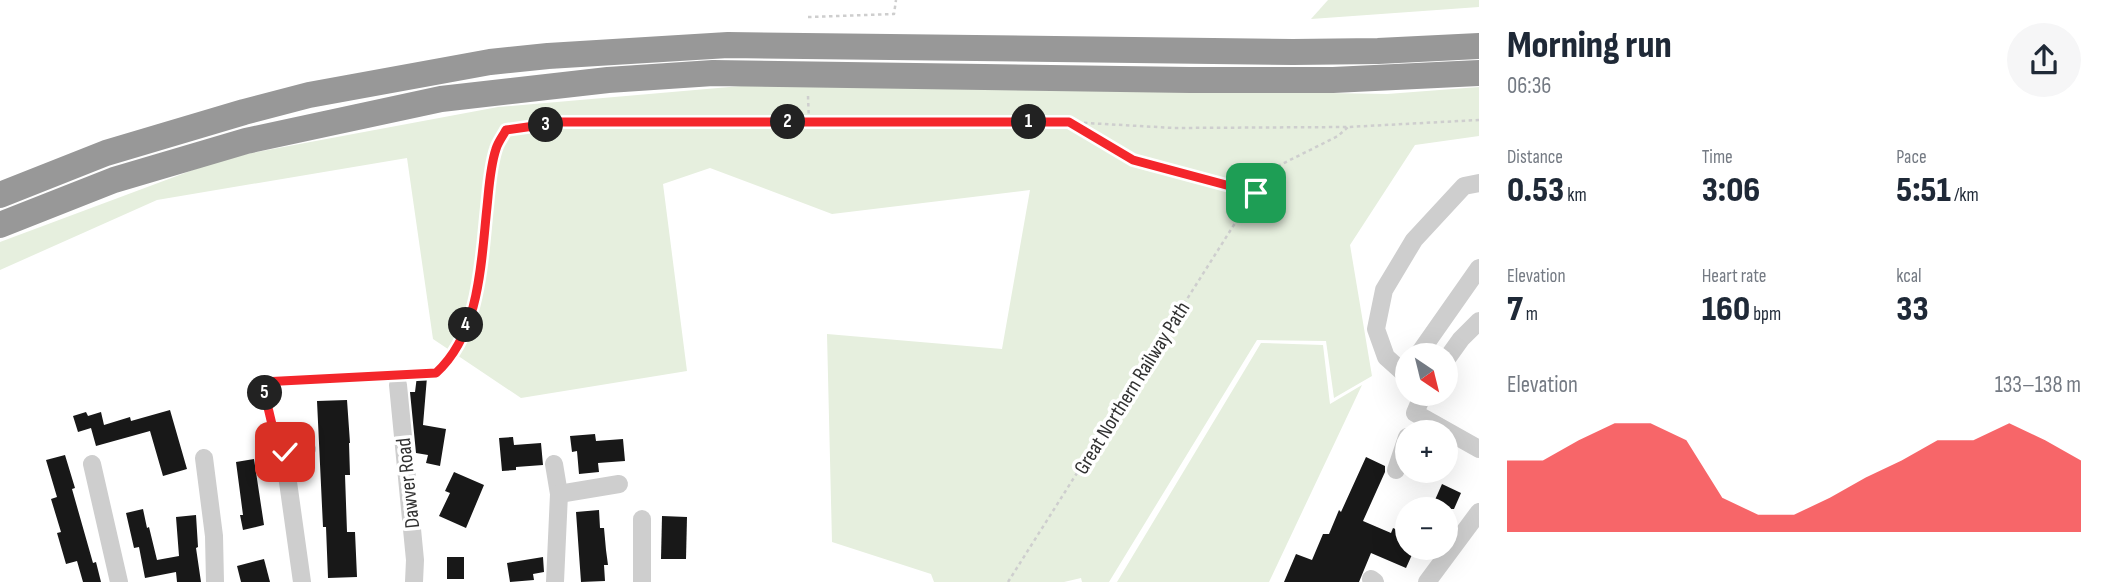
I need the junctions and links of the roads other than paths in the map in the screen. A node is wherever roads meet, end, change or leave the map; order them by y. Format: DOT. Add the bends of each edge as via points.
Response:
graph roads {
  1 [pos="1479,46"];
  2 [pos="1479,74"];
  3 [pos="1479,183"];
  4 [pos="0,195"];
  5 [pos="0,225"];
  6 [pos="1479,268"];
  7 [pos="1479,321"];
  8 [pos="1426,343"];
  9 [pos="1458,343"];
  10 [pos="1395,365"];
  11 [pos="398,378"];
  12 [pos="1418,406"];
  13 [pos="1415,413"];
  14 [pos="1413,420"];
  15 [pos="281,432"];
  16 [pos="307,449"];
  17 [pos="1479,449"];
  18 [pos="285,452"];
  19 [pos="204,458"];
  20 [pos="92,464"];
  21 [pos="554,464"];
  22 [pos="116,480"];
  23 [pos="97,483"];
  24 [pos="619,484"];
  25 [pos="559,495"];
  26 [pos="1479,512"];
  27 [pos="642,519"];
  28 [pos="119,582"];
  29 [pos="215,582"];
  30 [pos="302,582"];
  31 [pos="414,582"];
  32 [pos="555,582"];
  33 [pos="642,582"];
  34 [pos="1427,582"];
  1 -- 4 [label="highway" via="1280,52 728,45 548,56 309,96 106,153"];
  2 -- 5 [label="highway" via="1190,80 713,73 608,80 440,99 246,141 114,180"];
  3 -- 10 [label="street" via="1464,186 1414,240 1384,290 1376,329 1386,357"];
  6 -- 8 [label="street"];
  7 -- 9 [label="street"];
  11 -- 31 [label="street, Dawver Road"];
  12 -- 13 [label="street"];
  13 -- 14 [label="street"];
  13 -- 17 [label="street"];
  15 -- 18 [label="street"];
  16 -- 18 [label="street"];
  18 -- 30 [label="street"];
  19 -- 29 [label="street"];
  20 -- 23 [label="street"];
  21 -- 25 [label="street"];
  22 -- 23 [label="street"];
  23 -- 28 [label="street"];
  24 -- 25 [label="street"];
  25 -- 32 [label="street"];
  26 -- 34 [label="street"];
  27 -- 33 [label="street"];
}
